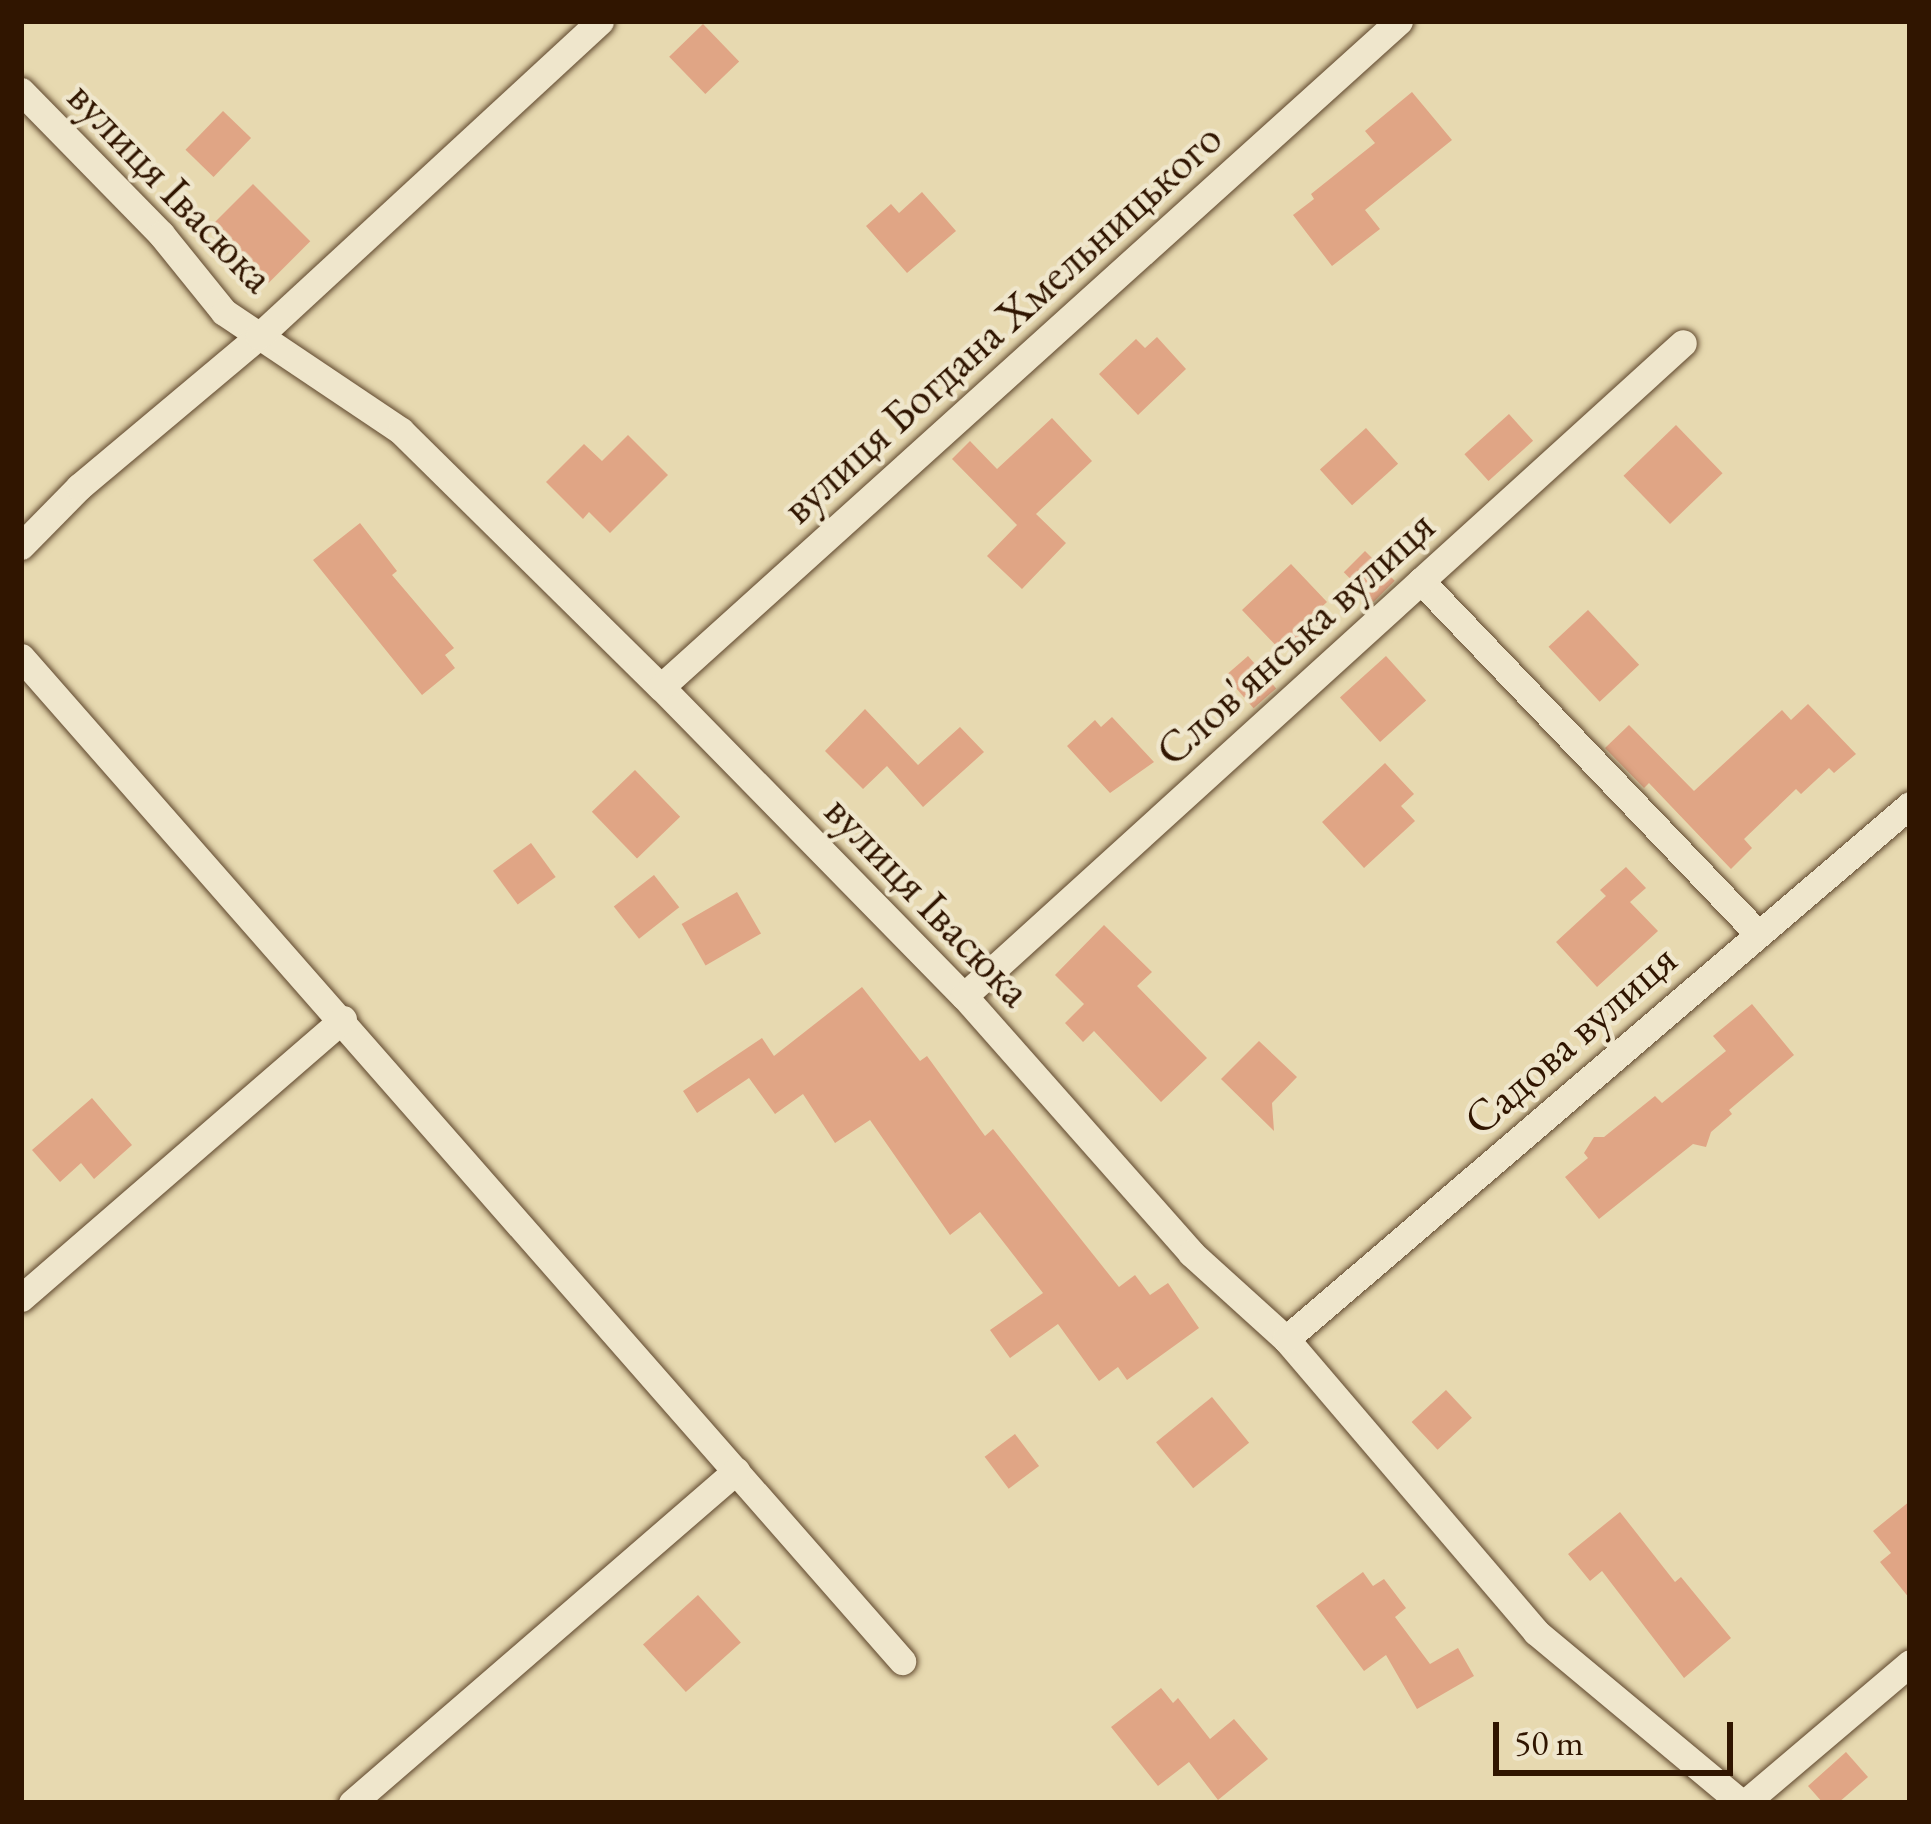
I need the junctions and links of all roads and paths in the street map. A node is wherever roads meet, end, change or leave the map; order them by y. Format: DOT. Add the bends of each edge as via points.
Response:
graph roads {
  1 [pos="600,21"];
  2 [pos="1399,21"];
  3 [pos="21,91"];
  4 [pos="259,336"];
  5 [pos="1683,344"];
  6 [pos="21,546"];
  7 [pos="1421,581"];
  8 [pos="21,657"];
  9 [pos="662,687"];
  10 [pos="1910,805"];
  11 [pos="1758,934"];
  12 [pos="964,996"];
  13 [pos="343,1019"];
  14 [pos="21,1298"];
  15 [pos="1286,1339"];
  16 [pos="736,1471"];
  17 [pos="902,1661"];
  18 [pos="1910,1663"];
  19 [pos="352,1803"];
  20 [pos="1743,1803"];
  1 -- 4 [label="street"];
  2 -- 9 [label="street, вулиця Богдана Хмельницького"];
  3 -- 4 [label="street, вулиця Івасюка" via="161,234 224,312"];
  4 -- 6 [label="street"];
  4 -- 9 [label="street, вулиця Івасюка" via="401,431"];
  5 -- 7 [label="street, Слов'янська вулиця"];
  7 -- 11 [label="street"];
  7 -- 12 [label="street, Слов'янська вулиця"];
  8 -- 13 [label="street"];
  9 -- 12 [label="street, вулиця Івасюка"];
  10 -- 11 [label="street, Садова вулиця"];
  11 -- 15 [label="street, Садова вулиця"];
  12 -- 15 [label="street, вулиця Івасюка" via="1191,1252"];
  13 -- 14 [label="street"];
  13 -- 16 [label="street"];
  15 -- 20 [label="street, вулиця Івасюка" via="1536,1632"];
  16 -- 17 [label="street"];
  16 -- 19 [label="street"];
  18 -- 20 [label="street"];
}
